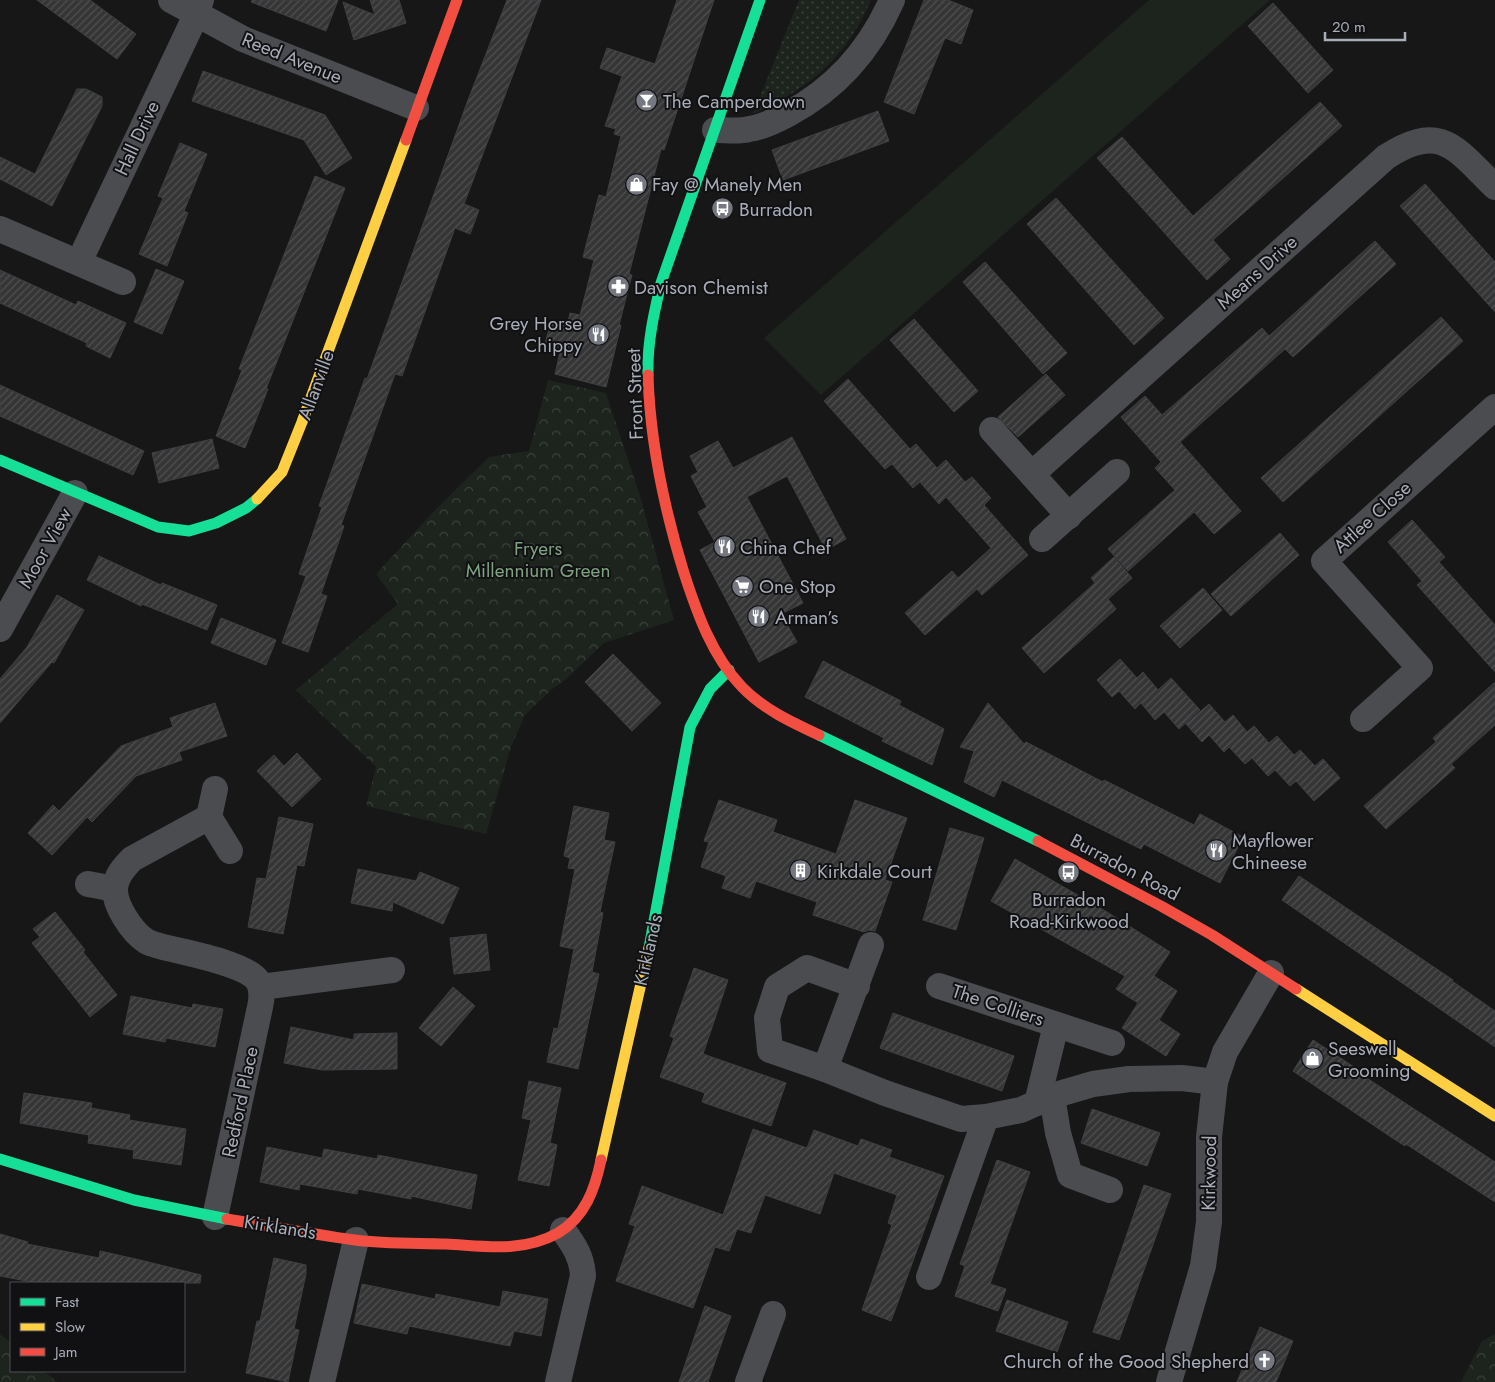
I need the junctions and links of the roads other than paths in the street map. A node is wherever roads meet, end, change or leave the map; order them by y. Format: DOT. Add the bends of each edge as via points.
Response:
graph roads {
  1 [pos="171,0"];
  2 [pos="457,0"];
  3 [pos="760,0"];
  4 [pos="892,0"];
  5 [pos="199,7"];
  6 [pos="416,108"];
  7 [pos="715,130"];
  8 [pos="1495,188"];
  9 [pos="0,229"];
  10 [pos="79,262"];
  11 [pos="123,282"];
  12 [pos="1495,407"];
  13 [pos="992,430"];
  14 [pos="0,460"];
  15 [pos="1116,472"];
  16 [pos="1032,474"];
  17 [pos="75,493"];
  18 [pos="1069,516"];
  19 [pos="1042,539"];
  20 [pos="0,629"];
  21 [pos="729,670"];
  22 [pos="1364,719"];
  23 [pos="215,789"];
  24 [pos="209,817"];
  25 [pos="230,850"];
  26 [pos="88,884"];
  27 [pos="115,889"];
  28 [pos="871,946"];
  29 [pos="392,970"];
  30 [pos="1271,973"];
  31 [pos="856,986"];
  32 [pos="939,986"];
  33 [pos="261,987"];
  34 [pos="1056,1024"];
  35 [pos="1112,1042"];
  36 [pos="825,1069"];
  37 [pos="1215,1082"];
  38 [pos="1044,1099"];
  39 [pos="1495,1116"];
  40 [pos="986,1118"];
  41 [pos="0,1159"];
  42 [pos="1110,1190"];
  43 [pos="215,1217"];
  44 [pos="563,1230"];
  45 [pos="356,1240"];
  46 [pos="929,1277"];
  47 [pos="773,1314"];
  48 [pos="322,1382"];
  49 [pos="558,1382"];
  50 [pos="748,1382"];
  51 [pos="1169,1382"];
  1 -- 5 [label="street, Reed Avenue"];
  2 -- 6 [label="street, Allanville"];
  3 -- 7 [label="street, Front Street"];
  4 -- 7 [label="street" via="868,46 828,89 803,106 749,130"];
  5 -- 6 [label="street, Reed Avenue" via="243,39"];
  5 -- 10 [label="street, Hall Drive"];
  6 -- 17 [label="street, Allanville" via="302,422 282,472 264,493 246,508 216,523 189,531 158,528"];
  7 -- 21 [label="street, Front Street" via="667,263 653,320 648,371 656,456 669,526 702,620"];
  8 -- 16 [label="street, Means Drive" via="1450,145 1422,140 1400,148 1386,157"];
  9 -- 10 [label="street"];
  10 -- 11 [label="street"];
  12 -- 22 [label="street, Attlee Close" via="1324,561 1420,668"];
  13 -- 16 [label="street"];
  14 -- 17 [label="street, Allanville"];
  15 -- 18 [label="street"];
  16 -- 18 [label="street"];
  17 -- 20 [label="street, Moor View"];
  18 -- 19 [label="street"];
  21 -- 30 [label="street, Burradon Road" via="755,700 792,722 1161,905"];
  21 -- 44 [label="street, Kirklands" via="710,689 690,727 656,915 597,1180 579,1216"];
  23 -- 24 [label="street"];
  24 -- 25 [label="street"];
  24 -- 27 [label="street" via="132,858 123,868"];
  26 -- 27 [label="street"];
  27 -- 33 [label="street" via="125,919 145,941 239,968 257,980"];
  28 -- 31 [label="street"];
  29 -- 33 [label="street"];
  30 -- 37 [label="street, Kirkwood" via="1225,1052"];
  30 -- 39 [label="street, Burradon Road"];
  31 -- 36 [label="street"];
  31 -- 36 [label="street" via="807,968 777,988 767,1018 770,1050"];
  32 -- 34 [label="street, The Colliers"];
  33 -- 43 [label="street, Redford Place" via="260,1007"];
  34 -- 35 [label="street, The Colliers"];
  34 -- 38 [label="street, The Colliers"];
  36 -- 40 [label="street" via="962,1119"];
  37 -- 38 [label="street" via="1182,1078 1129,1079 1093,1084"];
  37 -- 51 [label="street, Kirkwood" via="1209,1137 1209,1222 1203,1266"];
  38 -- 40 [label="street" via="1020,1110"];
  38 -- 42 [label="street" via="1070,1175"];
  40 -- 46 [label="street"];
  41 -- 43 [label="street, Kirklands" via="134,1200"];
  43 -- 45 [label="street, Kirklands"];
  44 -- 45 [label="street, Kirklands" via="542,1242 517,1247"];
  44 -- 49 [label="street" via="576,1248 583,1276"];
  45 -- 48 [label="street"];
  47 -- 50 [label="street"];
}
